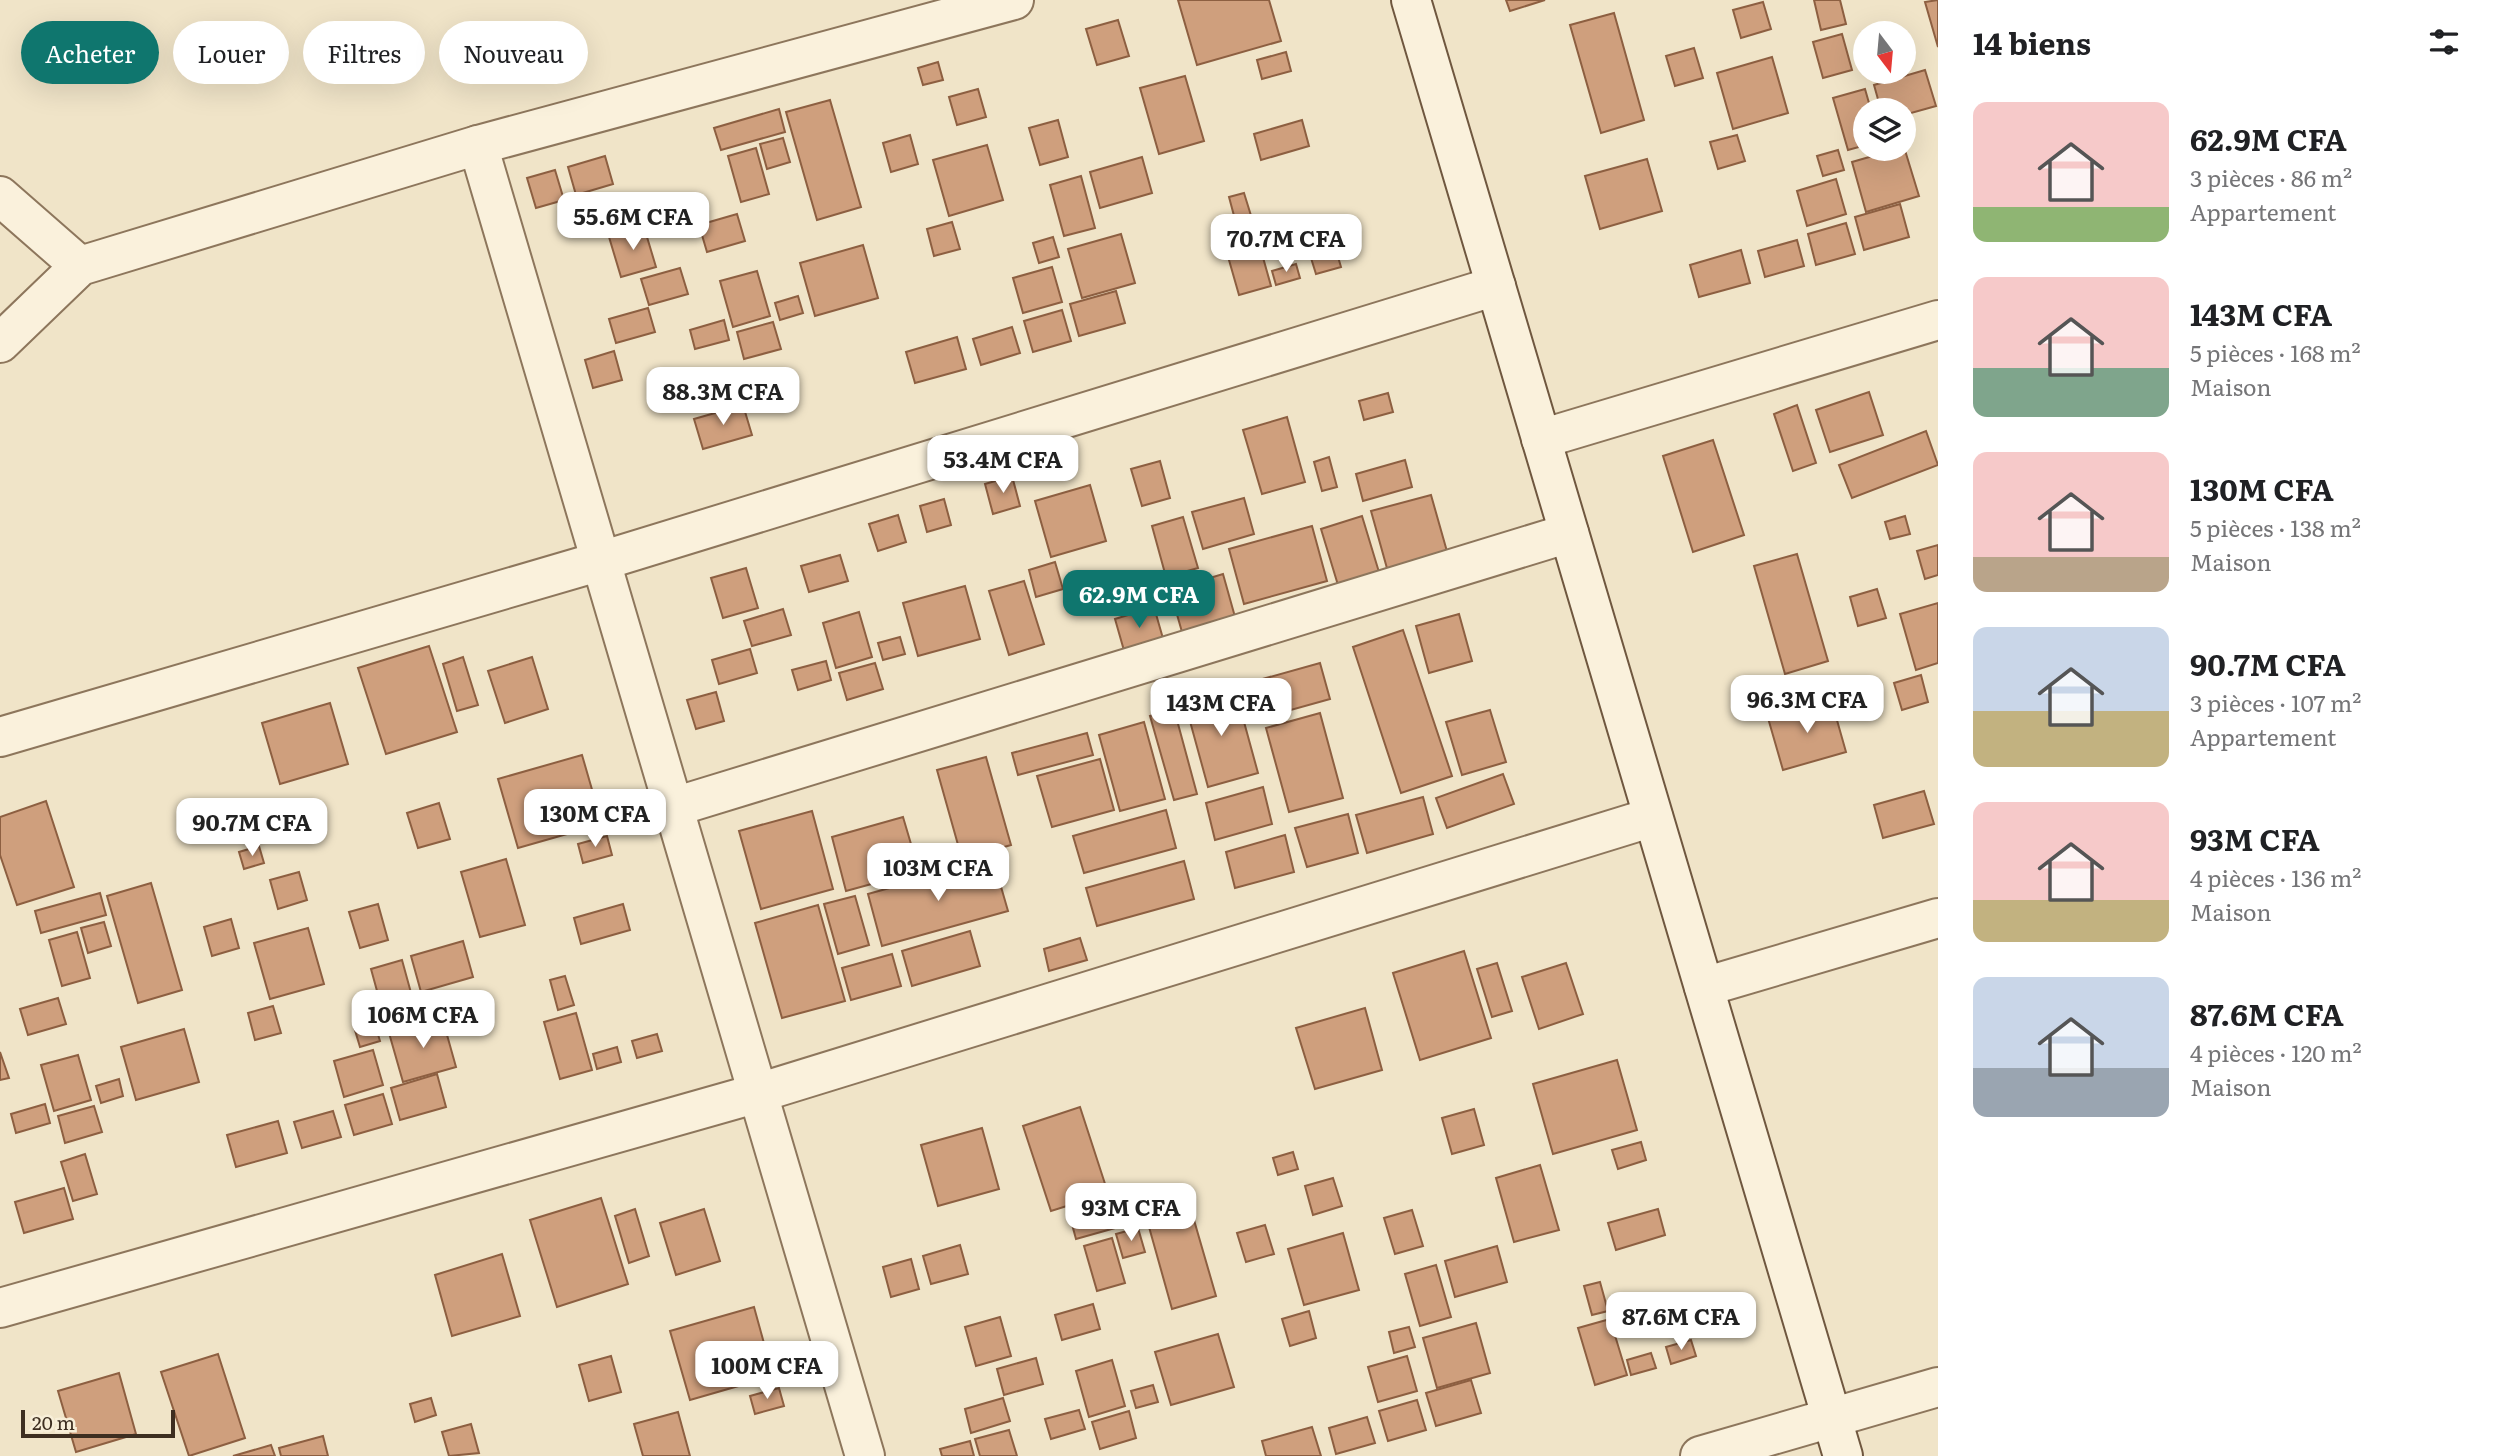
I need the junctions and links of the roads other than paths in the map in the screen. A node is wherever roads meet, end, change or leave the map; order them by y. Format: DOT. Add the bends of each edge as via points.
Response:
graph roads {
  1 [pos="1014,0"];
  2 [pos="1411,0"];
  3 [pos="478,145"];
  4 [pos="0,195"];
  5 [pos="80,266"];
  6 [pos="1496,286"];
  7 [pos="1938,320"];
  8 [pos="0,343"];
  9 [pos="1541,439"];
  10 [pos="1569,533"];
  11 [pos="601,561"];
  12 [pos="0,737"];
  13 [pos="674,807"];
  14 [pos="1653,817"];
  15 [pos="1938,918"];
  16 [pos="1704,987"];
  17 [pos="758,1093"];
  18 [pos="0,1308"];
  19 [pos="1938,1387"];
  20 [pos="1832,1419"];
  21 [pos="865,1456"];
  22 [pos="1700,1456"];
  23 [pos="1843,1456"];
  1 -- 3 [label="street"];
  2 -- 6 [label="street"];
  3 -- 5 [label="street"];
  3 -- 11 [label="street"];
  4 -- 5 [label="street"];
  5 -- 8 [label="street"];
  6 -- 9 [label="street"];
  6 -- 11 [label="street"];
  7 -- 9 [label="street"];
  9 -- 10 [label="street"];
  10 -- 13 [label="street"];
  10 -- 14 [label="street"];
  11 -- 12 [label="street"];
  11 -- 13 [label="street"];
  13 -- 17 [label="street"];
  14 -- 16 [label="street"];
  14 -- 17 [label="street"];
  15 -- 16 [label="street"];
  16 -- 20 [label="street"];
  17 -- 18 [label="street"];
  17 -- 21 [label="street"];
  19 -- 20 [label="street"];
  20 -- 22 [label="street"];
  20 -- 23 [label="street"];
}
